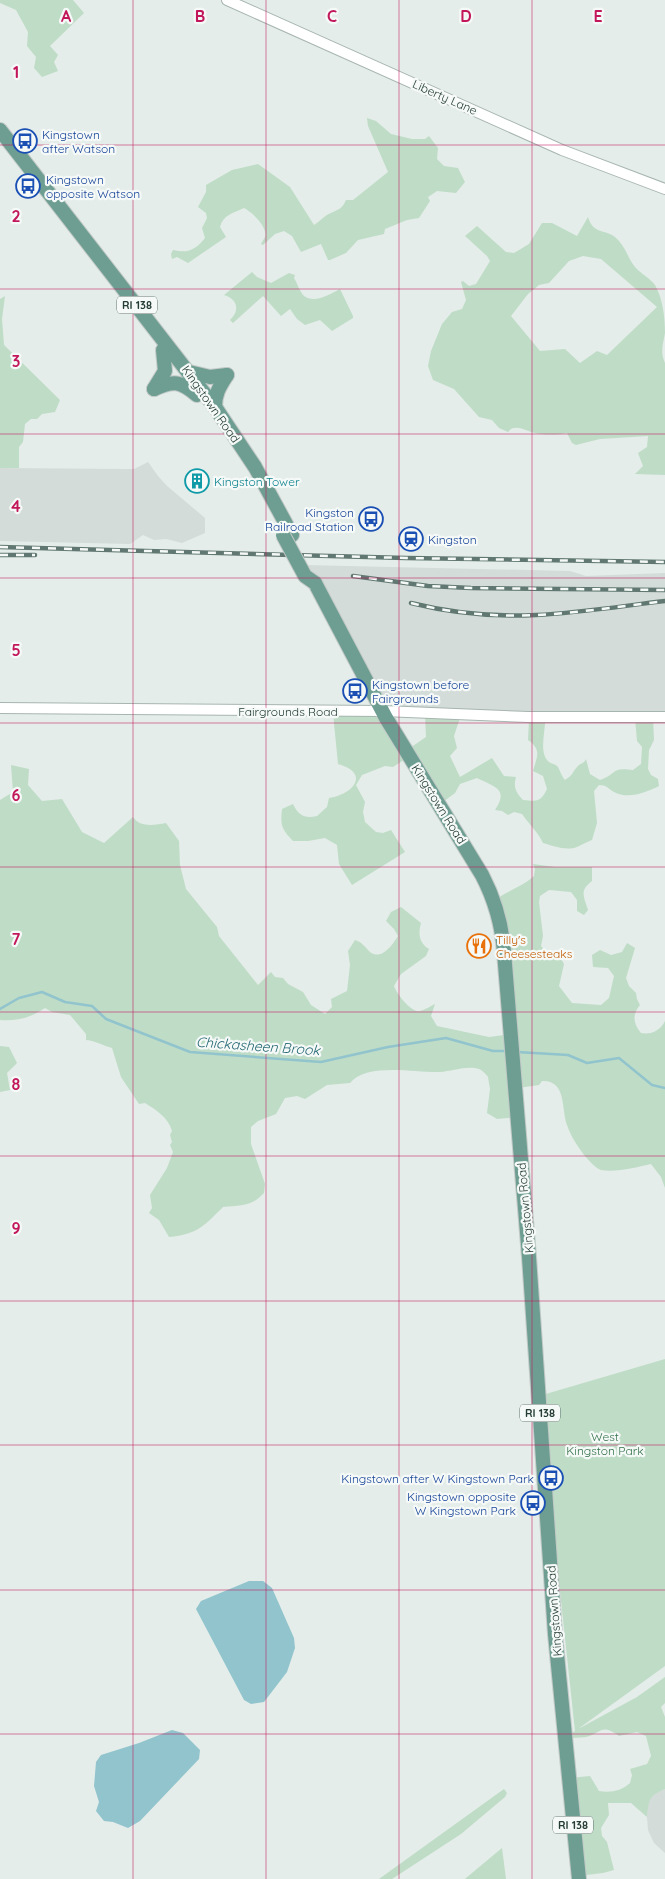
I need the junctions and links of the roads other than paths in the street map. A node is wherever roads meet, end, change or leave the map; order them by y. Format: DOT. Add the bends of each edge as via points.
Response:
graph roads {
  1 [pos="227,0"];
  2 [pos="0,130"];
  3 [pos="665,189"];
  4 [pos="84,239"];
  5 [pos="163,350"];
  6 [pos="189,372"];
  7 [pos="197,395"];
  8 [pos="215,407"];
  9 [pos="288,535"];
  10 [pos="0,708"];
  11 [pos="382,712"];
  12 [pos="665,717"];
  13 [pos="579,1879"];
  1 -- 3 [label="street, Liberty Lane" via="562,150"];
  2 -- 4 [label="main road, Kingstown Road / RI 138"];
  4 -- 5 [label="main road, Kingstown Road / RI 138" via="91,254"];
  4 -- 6 [label="main road, Kingstown Road / RI 138"];
  5 -- 7 [label="main road, Kingstown Road / RI 138"];
  5 -- 7 [label="main road" via="164,371 154,389 172,382"];
  6 -- 8 [label="main road, Kingstown Road / RI 138"];
  6 -- 8 [label="main road" via="210,377 227,375 215,395"];
  7 -- 9 [label="main road, Kingstown Road / RI 138"];
  8 -- 9 [label="main road, Kingstown Road / RI 138" via="255,468"];
  9 -- 11 [label="main road, Kingstown Road / RI 138"];
  10 -- 11 [label="street, Fairgrounds Road"];
  11 -- 12 [label="street, Fairgrounds Road"];
  11 -- 13 [label="main road, Kingstown Road / RI 138" via="490,891 500,918 529,1257 555,1634"];
}
